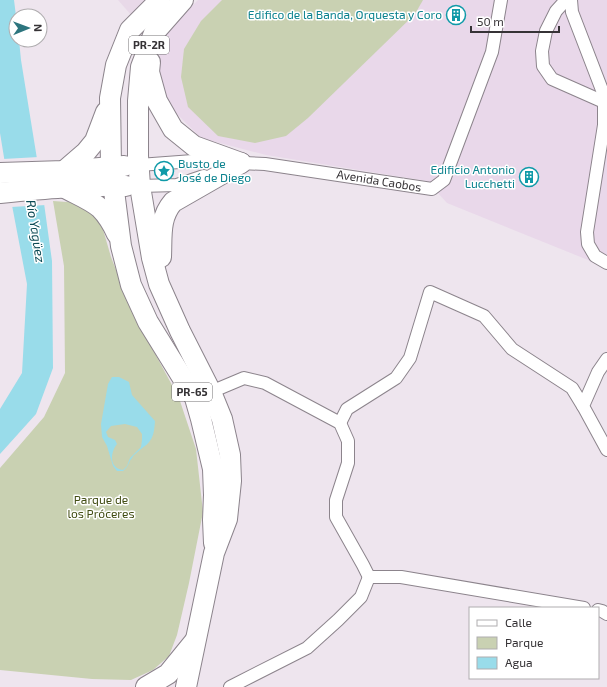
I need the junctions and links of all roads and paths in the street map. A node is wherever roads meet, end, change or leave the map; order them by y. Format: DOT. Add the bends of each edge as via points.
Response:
graph roads {
  1 [pos="160,0"];
  2 [pos="182,0"];
  3 [pos="501,0"];
  4 [pos="566,0"];
  5 [pos="571,0"];
  6 [pos="154,33"];
  7 [pos="110,98"];
  8 [pos="604,102"];
  9 [pos="242,163"];
  10 [pos="138,165"];
  11 [pos="112,177"];
  12 [pos="65,180"];
  13 [pos="0,186"];
  14 [pos="140,186"];
  15 [pos="121,246"];
  16 [pos="607,263"];
  17 [pos="160,284"];
  18 [pos="607,359"];
  19 [pos="203,395"];
  20 [pos="583,406"];
  21 [pos="340,423"];
  22 [pos="607,450"];
  23 [pos="369,577"];
  24 [pos="578,607"];
  25 [pos="195,641"];
  26 [pos="146,687"];
  27 [pos="186,687"];
  28 [pos="230,687"];
  1 -- 7 [label="main road, PR-2R" via="130,30 116,65"];
  2 -- 6 [label="main road, PR-2R"];
  3 -- 9 [label="street, Avenida Caobos" via="492,52 444,180 432,189 265,164"];
  4 -- 8 [label="street" via="556,11 546,32 542,51 543,66 552,79"];
  5 -- 8 [label="street" via="572,12 602,90"];
  6 -- 9 [label="main road" via="149,72 157,101 173,129 194,146"];
  6 -- 10 [label="main road, PR-2R" via="141,67"];
  7 -- 11 [label="main road, PR-2R"];
  7 -- 12 [label="main road" via="95,142"];
  8 -- 16 [label="street" via="604,125 587,232 588,244 595,256"];
  9 -- 10 [label="street, Avenida Caobos" via="193,161"];
  9 -- 14 [label="street, Avenida Caobos" via="177,185"];
  9 -- 17 [label="main road" via="173,202 168,209 162,228"];
  10 -- 11 [label="main road"];
  10 -- 14 [label="main road, PR-65"];
  11 -- 12 [label="main road"];
  11 -- 14 [label="main road"];
  11 -- 15 [label="main road, PR-65"];
  12 -- 13 [label="main road"];
  12 -- 15 [label="main road" via="100,208 113,226"];
  14 -- 17 [label="main road, PR-65" via="152,258"];
  15 -- 19 [label="main road, PR-65" via="131,285 148,322"];
  17 -- 19 [label="main road, PR-65" via="180,330"];
  18 -- 20 [label="street" via="598,372"];
  19 -- 21 [label="street" via="244,378 265,383"];
  19 -- 25 [label="main road, PR-65" via="222,419 230,455 231,475 227,519 214,553"];
  20 -- 21 [label="street" via="572,388 512,349 484,316 430,292 410,358 396,378 347,409"];
  20 -- 22 [label="street"];
  21 -- 23 [label="street" via="348,440 348,463 336,500 336,517"];
  23 -- 24 [label="street" via="400,577"];
  23 -- 28 [label="street" via="361,598 307,648"];
  25 -- 26 [label="main road" via="168,674"];
  25 -- 27 [label="main road, PR-65"];
}
